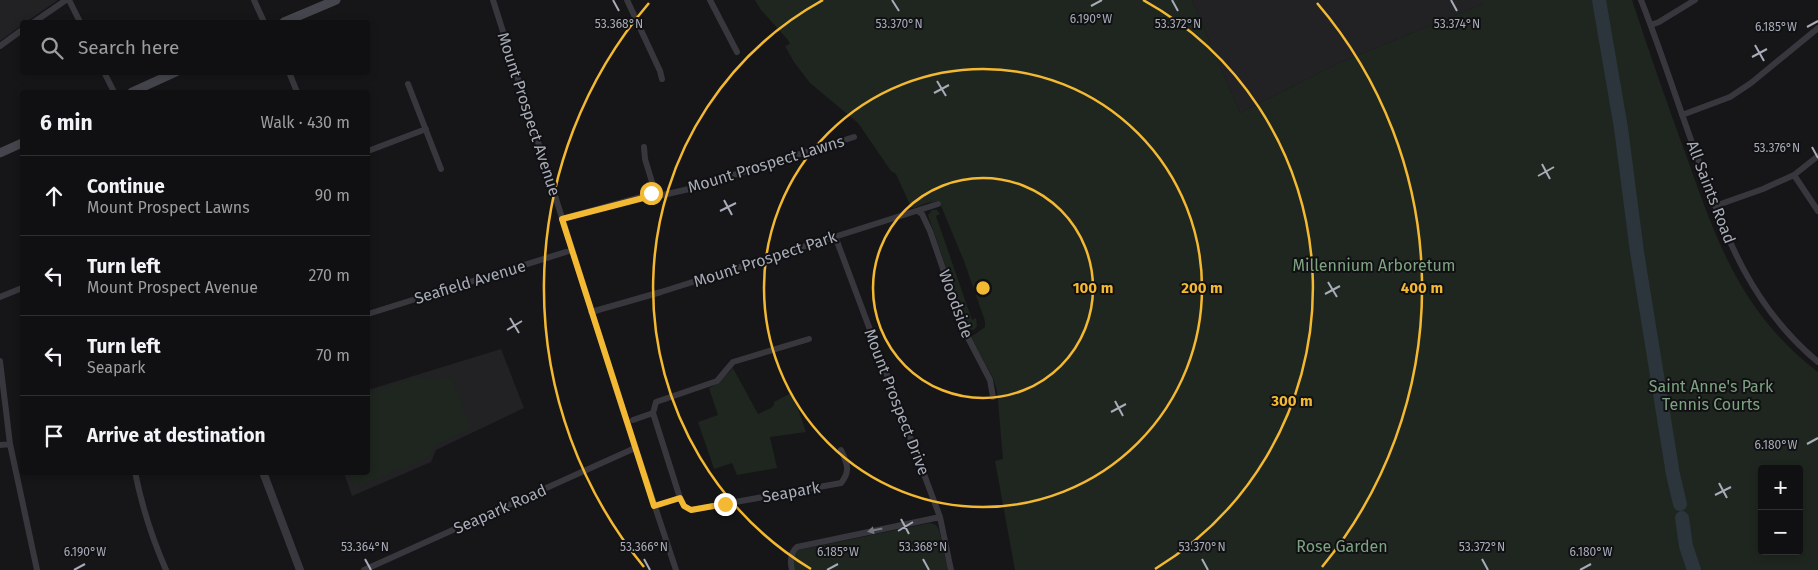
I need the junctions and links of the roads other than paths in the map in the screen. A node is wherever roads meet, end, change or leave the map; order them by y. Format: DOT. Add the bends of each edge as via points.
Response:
graph roads {
  1 [pos="68,0"];
  2 [pos="254,0"];
  3 [pos="336,0"];
  4 [pos="493,0"];
  5 [pos="627,0"];
  6 [pos="710,0"];
  7 [pos="1641,0"];
  8 [pos="1695,0"];
  9 [pos="323,3"];
  10 [pos="37,20"];
  11 [pos="79,20"];
  12 [pos="263,20"];
  13 [pos="288,20"];
  14 [pos="1651,25"];
  15 [pos="1818,28"];
  16 [pos="20,31"];
  17 [pos="0,46"];
  18 [pos="737,52"];
  19 [pos="106,75"];
  20 [pos="169,75"];
  21 [pos="290,75"];
  22 [pos="662,79"];
  23 [pos="408,84"];
  24 [pos="113,90"];
  25 [pos="136,90"];
  26 [pos="296,90"];
  27 [pos="1682,115"];
  28 [pos="426,129"];
  29 [pos="854,137"];
  30 [pos="20,144"];
  31 [pos="644,147"];
  32 [pos="370,150"];
  33 [pos="0,153"];
  34 [pos="1818,156"];
  35 [pos="441,169"];
  36 [pos="1794,175"];
  37 [pos="651,196"];
  38 [pos="938,204"];
  39 [pos="1715,206"];
  40 [pos="918,211"];
  41 [pos="1818,211"];
  42 [pos="562,219"];
  43 [pos="835,236"];
  44 [pos="572,250"];
  45 [pos="20,289"];
  46 [pos="0,297"];
  47 [pos="591,312"];
  48 [pos="370,313"];
  49 [pos="810,339"];
  50 [pos="0,361"];
  51 [pos="1818,362"];
  52 [pos="993,397"];
  53 [pos="653,413"];
  54 [pos="633,420"];
  55 [pos="10,444"];
  56 [pos="0,445"];
  57 [pos="635,448"];
  58 [pos="841,450"];
  59 [pos="136,475"];
  60 [pos="264,475"];
  61 [pos="680,498"];
  62 [pos="654,506"];
  63 [pos="940,517"];
  64 [pos="37,570"];
  65 [pos="166,570"];
  66 [pos="300,570"];
  67 [pos="364,570"];
  68 [pos="676,570"];
  69 [pos="792,570"];
  70 [pos="951,570"];
  1 -- 10 [label="street"];
  1 -- 11 [label="street"];
  2 -- 12 [label="street"];
  3 -- 9 [label="main road"];
  4 -- 42 [label="street, Mount Prospect Avenue"];
  5 -- 22 [label="street"];
  6 -- 18 [label="street"];
  7 -- 14 [label="street, All Saints Road"];
  8 -- 14 [label="street"];
  9 -- 13 [label="main road"];
  14 -- 27 [label="street, All Saints Road"];
  15 -- 27 [label="street" via="1730,97"];
  16 -- 17 [label="street"];
  19 -- 24 [label="street"];
  20 -- 25 [label="main road"];
  21 -- 26 [label="street"];
  23 -- 28 [label="street"];
  27 -- 39 [label="street, All Saints Road"];
  28 -- 32 [label="street"];
  28 -- 35 [label="street"];
  29 -- 37 [label="street, Mount Prospect Lawns" via="689,189"];
  30 -- 33 [label="main road"];
  31 -- 37 [label="street" via="652,182"];
  34 -- 36 [label="street"];
  36 -- 39 [label="street"];
  36 -- 41 [label="street"];
  37 -- 42 [label="street, Mount Prospect Lawns"];
  38 -- 40 [label="street, Mount Prospect Park"];
  39 -- 51 [label="street, All Saints Road" via="1732,250 1765,306 1797,344"];
  40 -- 43 [label="street, Mount Prospect Park"];
  40 -- 52 [label="street, Woodside" via="930,231 964,330 990,380"];
  42 -- 44 [label="street, Mount Prospect Avenue"];
  43 -- 47 [label="street, Mount Prospect Park"];
  43 -- 63 [label="street, Mount Prospect Drive"];
  44 -- 47 [label="street, Mount Prospect Avenue"];
  44 -- 48 [label="street, Seafield Avenue"];
  45 -- 46 [label="street"];
  47 -- 57 [label="street, Mount Prospect Avenue"];
  49 -- 53 [label="street" via="733,362 716,381 656,402"];
  50 -- 55 [label="street"];
  53 -- 54 [label="street"];
  53 -- 61 [label="street"];
  55 -- 56 [label="street"];
  55 -- 64 [label="street"];
  57 -- 62 [label="street, Mount Prospect Avenue"];
  57 -- 67 [label="street, Seapark Road"];
  58 -- 61 [label="street, Seapark" via="848,468 841,483 691,510"];
  59 -- 65 [label="street" via="152,540"];
  60 -- 66 [label="street"];
  61 -- 62 [label="street"];
  62 -- 68 [label="street, Mount Prospect Avenue"];
  63 -- 69 [label="street, one-way" via="797,547 790,562"];
  63 -- 70 [label="street, Mount Prospect Drive"];
}
